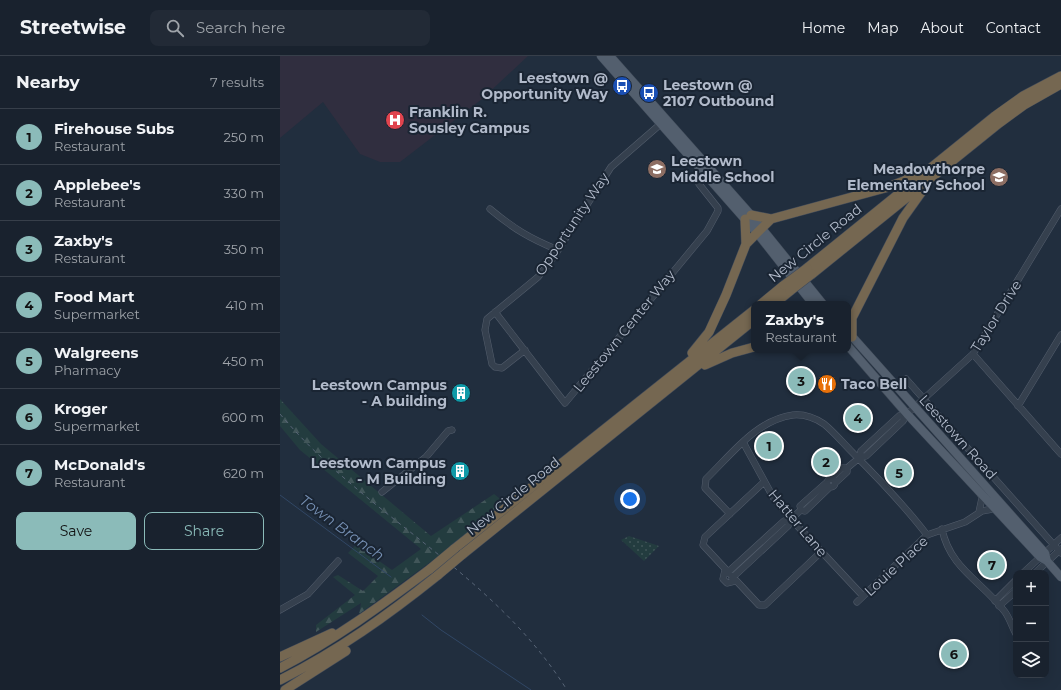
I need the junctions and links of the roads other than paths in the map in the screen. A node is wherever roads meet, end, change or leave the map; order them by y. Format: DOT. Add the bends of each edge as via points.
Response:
graph roads {
  1 [pos="601,56"];
  2 [pos="610,56"];
  3 [pos="1061,76"];
  4 [pos="1061,84"];
  5 [pos="664,121"];
  6 [pos="955,153"];
  7 [pos="706,169"];
  8 [pos="490,209"];
  9 [pos="1061,209"];
  10 [pos="748,217"];
  11 [pos="771,218"];
  12 [pos="759,230"];
  13 [pos="746,244"];
  14 [pos="558,250"];
  15 [pos="787,288"];
  16 [pos="766,301"];
  17 [pos="776,301"];
  18 [pos="811,301"];
  19 [pos="821,301"];
  20 [pos="495,312"];
  21 [pos="751,312"];
  22 [pos="851,318"];
  23 [pos="751,322"];
  24 [pos="1061,335"];
  25 [pos="851,336"];
  26 [pos="751,348"];
  27 [pos="851,349"];
  28 [pos="525,350"];
  29 [pos="972,354"];
  30 [pos="675,372"];
  31 [pos="690,372"];
  32 [pos="906,379"];
  33 [pos="925,399"];
  34 [pos="1018,406"];
  35 [pos="914,408"];
  36 [pos="907,414"];
  37 [pos="452,430"];
  38 [pos="743,442"];
  39 [pos="1061,454"];
  40 [pos="859,458"];
  41 [pos="764,482"];
  42 [pos="382,492"];
  43 [pos="980,492"];
  44 [pos="999,511"];
  45 [pos="979,512"];
  46 [pos="730,514"];
  47 [pos="791,519"];
  48 [pos="942,529"];
  49 [pos="927,535"];
  50 [pos="1061,538"];
  51 [pos="1054,545"];
  52 [pos="1060,551"];
  53 [pos="821,552"];
  54 [pos="1044,557"];
  55 [pos="338,561"];
  56 [pos="1027,570"];
  57 [pos="1036,570"];
  58 [pos="434,572"];
  59 [pos="726,572"];
  60 [pos="1061,577"];
  61 [pos="734,580"];
  62 [pos="1013,584"];
  63 [pos="1013,593"];
  64 [pos="863,596"];
  65 [pos="857,602"];
  66 [pos="997,603"];
  67 [pos="280,610"];
  68 [pos="354,626"];
  69 [pos="372,627"];
  70 [pos="1013,627"];
  71 [pos="280,657"];
  72 [pos="280,668"];
  73 [pos="280,680"];
  74 [pos="285,690"];
  1 -- 5 [label="main road"];
  2 -- 5 [label="main road"];
  3 -- 6 [label="highway, New Circle Road" via="1012,104"];
  4 -- 6 [label="highway, New Circle Road" via="1024,105"];
  5 -- 7 [label="main road"];
  5 -- 14 [label="street, Opportunity Way" via="611,167"];
  6 -- 11 [label="highway" via="895,185"];
  6 -- 15 [label="highway, New Circle Road, bridge"];
  6 -- 22 [label="highway" via="907,211"];
  7 -- 10 [label="main road"];
  7 -- 28 [label="street, Leestown Center Way" via="700,176 699,184 718,208 714,220 565,403"];
  8 -- 14 [label="street" via="508,225"];
  9 -- 29 [label="street, Taylor Drive"];
  10 -- 11 [label="highway"];
  10 -- 12 [label="main road"];
  10 -- 13 [label="highway"];
  11 -- 12 [label="highway"];
  12 -- 13 [label="highway"];
  12 -- 18 [label="main road"];
  12 -- 19 [label="main road"];
  13 -- 30 [label="highway" via="709,332"];
  14 -- 20 [label="street, Opportunity Way" via="538,276"];
  15 -- 16 [label="highway, New Circle Road"];
  15 -- 17 [label="highway, New Circle Road"];
  20 -- 28 [label="street, Leestown Center Way"];
  20 -- 28 [label="street, Opportunity Way" via="487,319 485,330 492,364 502,368"];
  21 -- 30 [label="highway, New Circle Road"];
  23 -- 31 [label="highway, New Circle Road"];
  24 -- 34 [label="street"];
  25 -- 35 [label="main road, Leestown Road"];
  26 -- 31 [label="highway" via="732,353"];
  27 -- 36 [label="main road, Leestown Road"];
  29 -- 33 [label="street, Taylor Drive"];
  29 -- 34 [label="street"];
  30 -- 58 [label="highway, New Circle Road, bridge" via="454,549"];
  31 -- 58 [label="highway, New Circle Road, bridge" via="463,554"];
  32 -- 33 [label="street"];
  33 -- 35 [label="street, Taylor Drive"];
  33 -- 51 [label="street"];
  34 -- 39 [label="street"];
  35 -- 36 [label="street, Taylor Drive"];
  35 -- 54 [label="main road, Leestown Road"];
  36 -- 40 [label="street, Taylor Drive" via="866,456"];
  36 -- 43 [label="main road, Leestown Road"];
  37 -- 42 [label="street" via="448,431 426,457"];
  38 -- 40 [label="street" via="754,432 778,420 793,415 809,416 824,424"];
  38 -- 41 [label="street, Hatter Lane"];
  38 -- 46 [label="street" via="705,482 706,488"];
  40 -- 47 [label="street, Taylor Drive" via="847,468 847,472 800,506 801,510"];
  40 -- 49 [label="street"];
  41 -- 46 [label="street"];
  41 -- 47 [label="street, Hatter Lane"];
  43 -- 44 [label="main road, Leestown Road"];
  43 -- 45 [label="street" via="982,498"];
  44 -- 45 [label="street, Louie Place"];
  44 -- 54 [label="main road, Leestown Road"];
  45 -- 48 [label="street, Louie Place" via="965,522"];
  46 -- 59 [label="street" via="705,537 703,542"];
  47 -- 53 [label="street, Hatter Lane"];
  47 -- 59 [label="street" via="784,521"];
  47 -- 61 [label="street" via="788,526"];
  48 -- 49 [label="street, Louie Place"];
  48 -- 66 [label="street" via="948,548 958,564"];
  49 -- 64 [label="street, Louie Place"];
  50 -- 51 [label="street"];
  51 -- 52 [label="street"];
  51 -- 54 [label="street"];
  52 -- 54 [label="street"];
  53 -- 61 [label="street" via="765,604 756,604"];
  53 -- 64 [label="street, Hatter Lane"];
  54 -- 56 [label="street"];
  54 -- 57 [label="street"];
  54 -- 60 [label="main road, Leestown Road"];
  55 -- 67 [label="street" via="308,594"];
  58 -- 68 [label="highway, New Circle Road"];
  58 -- 69 [label="highway, New Circle Road"];
  59 -- 61 [label="street" via="723,579 727,583"];
  62 -- 66 [label="street"];
  63 -- 66 [label="street"];
  64 -- 65 [label="street, Louie Place"];
  66 -- 70 [label="street"];
  68 -- 71 [label="highway" via="336,631"];
  68 -- 72 [label="highway, New Circle Road"];
  69 -- 73 [label="highway, New Circle Road" via="326,657"];
  69 -- 74 [label="highway" via="359,642"];
}
